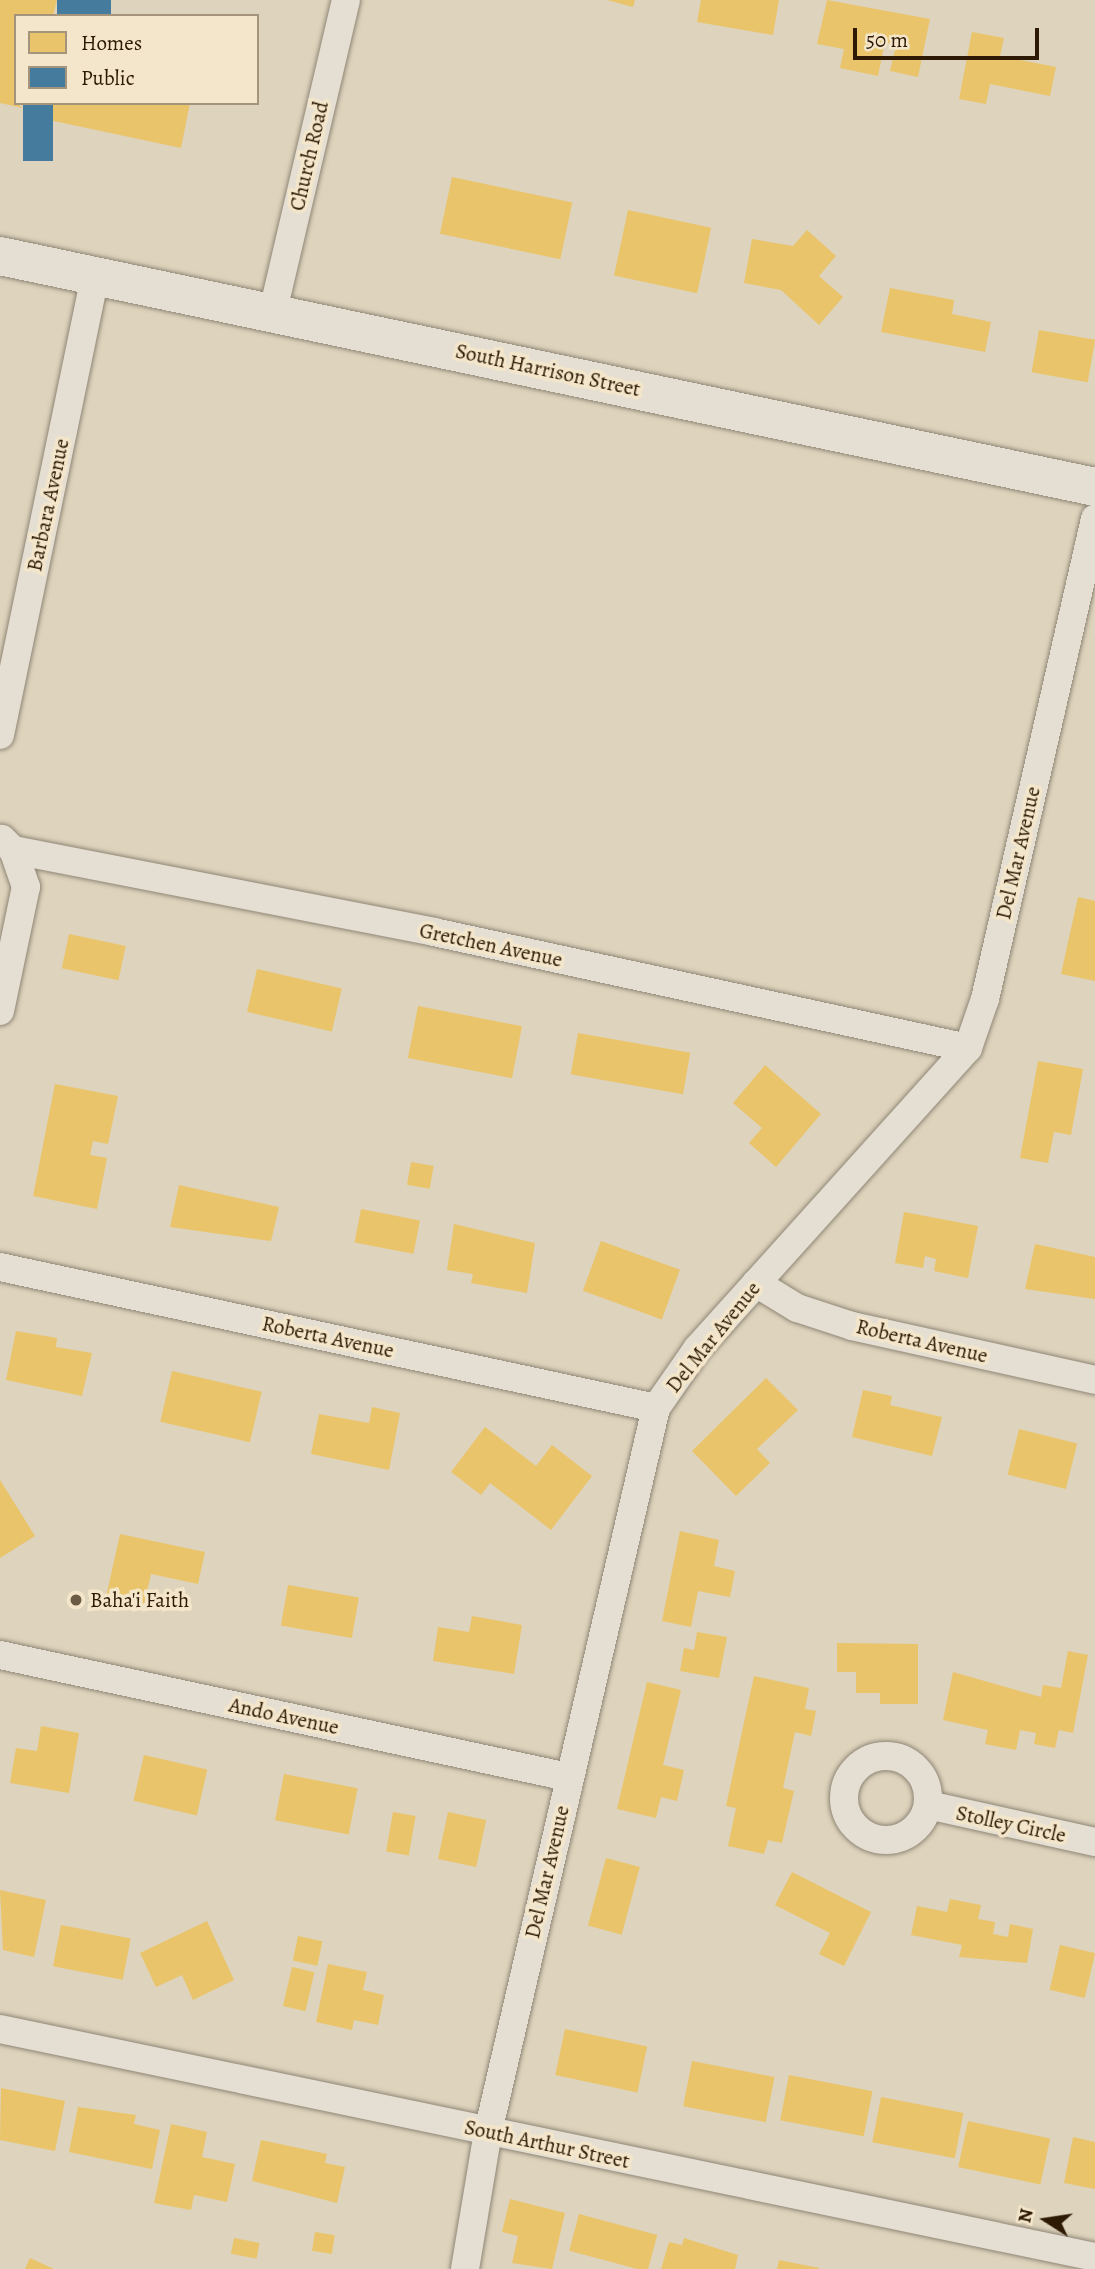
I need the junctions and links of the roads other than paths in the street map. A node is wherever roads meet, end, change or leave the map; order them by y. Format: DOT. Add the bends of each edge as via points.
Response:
graph roads {
  1 [pos="346,0"];
  2 [pos="0,256"];
  3 [pos="95,275"];
  4 [pos="273,312"];
  5 [pos="1095,487"];
  6 [pos="1095,518"];
  7 [pos="0,735"];
  8 [pos="7,844"];
  9 [pos="0,1012"];
  10 [pos="968,1048"];
  11 [pos="0,1267"];
  12 [pos="756,1283"];
  13 [pos="1095,1380"];
  14 [pos="656,1408"];
  15 [pos="0,1655"];
  16 [pos="568,1777"];
  17 [pos="928,1805"];
  18 [pos="1095,1842"];
  19 [pos="0,2029"];
  20 [pos="488,2132"];
  21 [pos="1095,2257"];
  22 [pos="465,2269"];
  1 -- 4 [label="street, Church Road"];
  2 -- 3 [label="main road, South Harrison Street"];
  3 -- 4 [label="main road, South Harrison Street"];
  3 -- 7 [label="street, Barbara Avenue"];
  4 -- 5 [label="main road, South Harrison Street"];
  6 -- 10 [label="street, Del Mar Avenue" via="985,999"];
  8 -- 9 [label="street" via="26,887"];
  8 -- 10 [label="street, Gretchen Avenue"];
  10 -- 12 [label="street, Del Mar Avenue"];
  11 -- 14 [label="street, Roberta Avenue"];
  12 -- 13 [label="street, Roberta Avenue" via="797,1308 852,1326"];
  12 -- 14 [label="street, Del Mar Avenue" via="697,1349"];
  14 -- 16 [label="street, Del Mar Avenue"];
  15 -- 16 [label="street, Ando Avenue"];
  16 -- 20 [label="street, Del Mar Avenue"];
  17 -- 18 [label="street, Stolley Circle"];
  19 -- 20 [label="street, South Arthur Street"];
  20 -- 21 [label="street, South Arthur Street"];
  20 -- 22 [label="street, Del Mar Avenue"];
}
